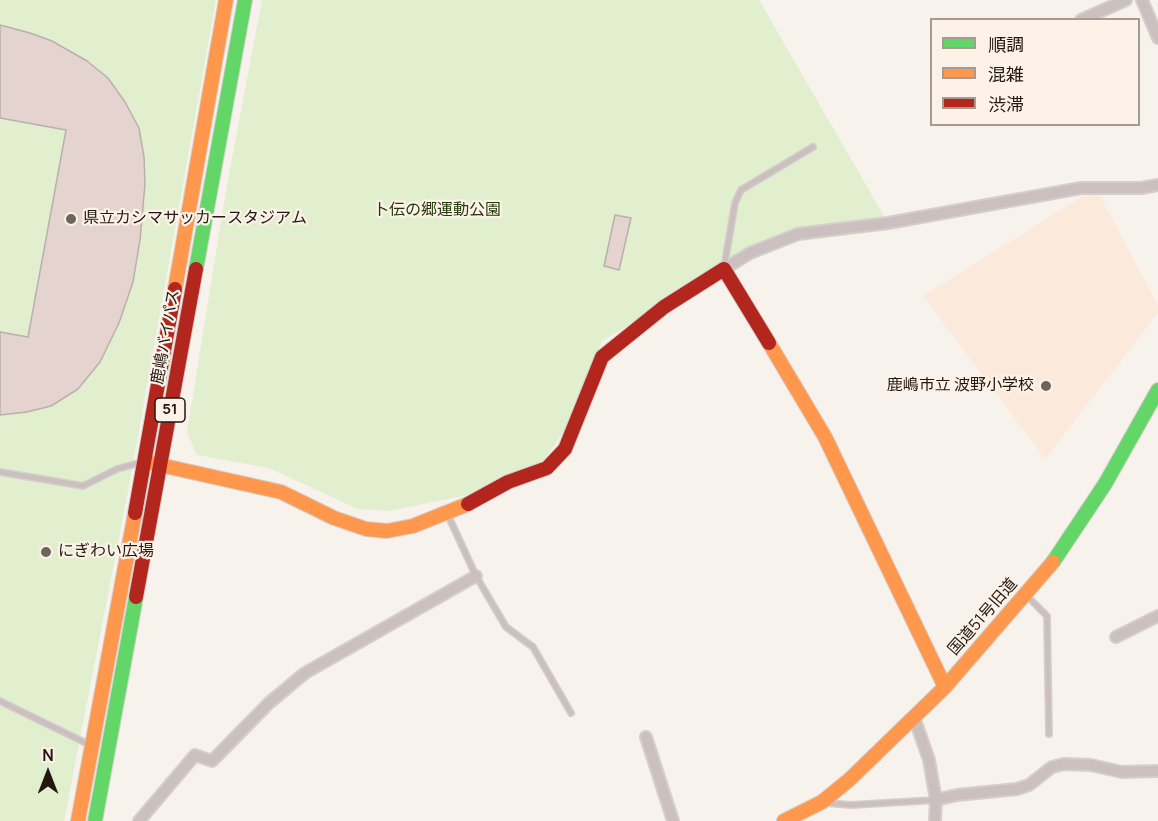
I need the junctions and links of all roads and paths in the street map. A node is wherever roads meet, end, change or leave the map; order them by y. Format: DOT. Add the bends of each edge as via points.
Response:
graph roads {
  1 [pos="226,0"];
  2 [pos="245,0"];
  3 [pos="1126,0"];
  4 [pos="1142,0"];
  5 [pos="1086,18"];
  6 [pos="1158,38"];
  7 [pos="813,147"];
  8 [pos="1158,185"];
  9 [pos="724,269"];
  10 [pos="1158,390"];
  11 [pos="1154,408"];
  12 [pos="143,462"];
  13 [pos="159,465"];
  14 [pos="0,472"];
  15 [pos="447,513"];
  16 [pos="476,576"];
  17 [pos="1024,594"];
  18 [pos="1158,616"];
  19 [pos="1116,637"];
  20 [pos="945,687"];
  21 [pos="0,701"];
  22 [pos="572,713"];
  23 [pos="914,717"];
  24 [pos="1049,734"];
  25 [pos="646,737"];
  26 [pos="91,746"];
  27 [pos="1158,771"];
  28 [pos="936,801"];
  29 [pos="822,802"];
  30 [pos="78,821"];
  31 [pos="95,821"];
  32 [pos="139,821"];
  33 [pos="673,821"];
  34 [pos="784,821"];
  35 [pos="935,821"];
  1 -- 12 [label="main road, 鹿嶋バイパス / 51"];
  2 -- 13 [label="main road, 鹿嶋バイパス / 51"];
  3 -- 5 [label="street"];
  4 -- 6 [label="street"];
  7 -- 9 [label="lane" via="741,190 735,203"];
  8 -- 9 [label="street" via="1081,188 888,223 798,234 750,253"];
  9 -- 15 [label="main road" via="664,307 602,357 565,449 547,468 508,482"];
  9 -- 20 [label="main road" via="825,437"];
  10 -- 11 [label="main road, 国道51号旧道"];
  11 -- 17 [label="main road, 国道51号旧道" via="1060,555"];
  12 -- 13 [label="main road"];
  12 -- 14 [label="lane" via="117,469 83,486"];
  12 -- 26 [label="main road, 鹿嶋バイパス / 51"];
  13 -- 15 [label="main road" via="281,492 333,518 366,529 387,531 413,526"];
  13 -- 31 [label="main road, 鹿嶋バイパス / 51"];
  15 -- 16 [label="lane"];
  16 -- 22 [label="lane" via="506,627 533,647"];
  16 -- 32 [label="street" via="304,673 212,761 195,755"];
  17 -- 20 [label="main road, 国道51号旧道"];
  17 -- 24 [label="lane" via="1047,616"];
  18 -- 19 [label="street"];
  20 -- 23 [label="main road, 国道51号旧道"];
  21 -- 26 [label="lane"];
  23 -- 28 [label="street" via="929,760"];
  23 -- 29 [label="main road, 国道51号旧道"];
  25 -- 33 [label="street"];
  26 -- 30 [label="main road, 鹿嶋バイパス / 51"];
  27 -- 28 [label="street" via="1122,772 1064,764 1017,789"];
  28 -- 29 [label="lane" via="851,805"];
  28 -- 35 [label="street"];
  29 -- 34 [label="main road, 国道51号旧道"];
}
